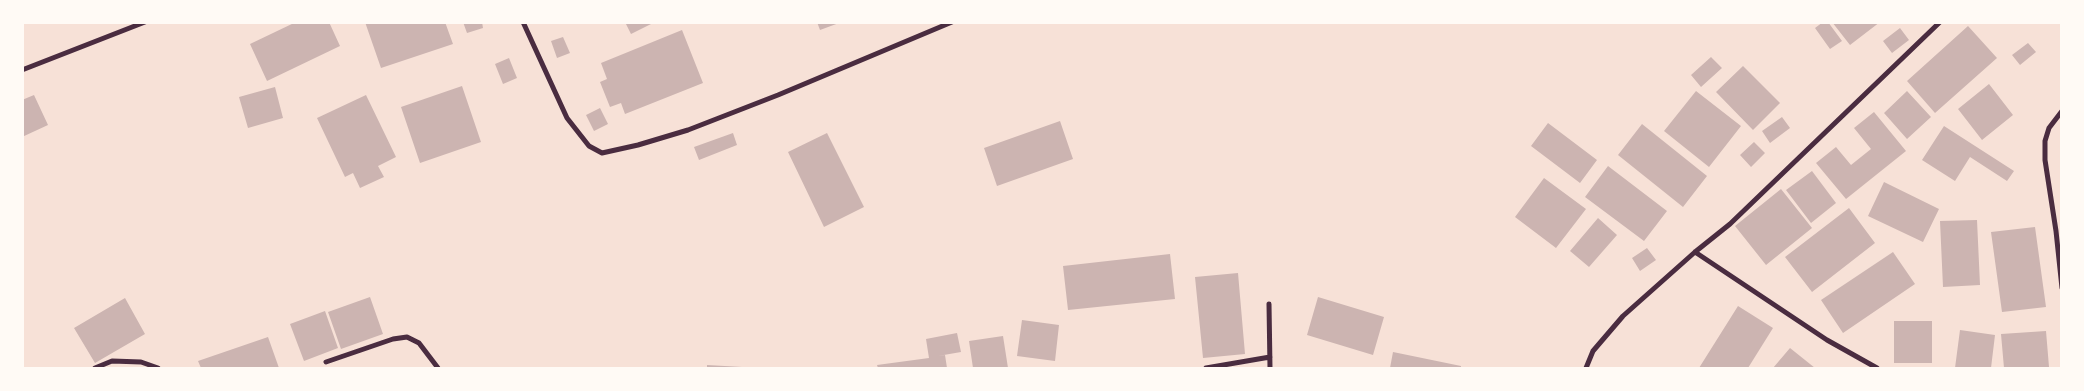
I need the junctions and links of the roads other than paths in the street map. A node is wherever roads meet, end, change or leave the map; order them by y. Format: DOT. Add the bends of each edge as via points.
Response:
graph roads {
  1 [pos="145,22"];
  2 [pos="523,22"];
  3 [pos="952,22"];
  4 [pos="1940,22"];
  5 [pos="22,70"];
  6 [pos="2062,111"];
  7 [pos="1695,252"];
  8 [pos="2062,288"];
  9 [pos="1269,304"];
  10 [pos="1270,357"];
  11 [pos="326,362"];
  12 [pos="95,368"];
  13 [pos="158,368"];
  14 [pos="438,368"];
  15 [pos="1206,368"];
  16 [pos="1270,368"];
  17 [pos="1586,368"];
  18 [pos="1877,368"];
  1 -- 5 [label="street"];
  2 -- 3 [label="street" via="567,118 589,146 602,153 688,130"];
  4 -- 7 [label="street" via="1730,224"];
  6 -- 8 [label="street" via="2049,128 2044,160"];
  7 -- 17 [label="street" via="1623,316 1593,351"];
  7 -- 18 [label="street" via="1827,340"];
  9 -- 10 [label="street"];
  10 -- 15 [label="street"];
  10 -- 16 [label="street"];
  11 -- 14 [label="street" via="392,339 407,337 419,343"];
  12 -- 13 [label="street" via="112,361 141,362"];
}
